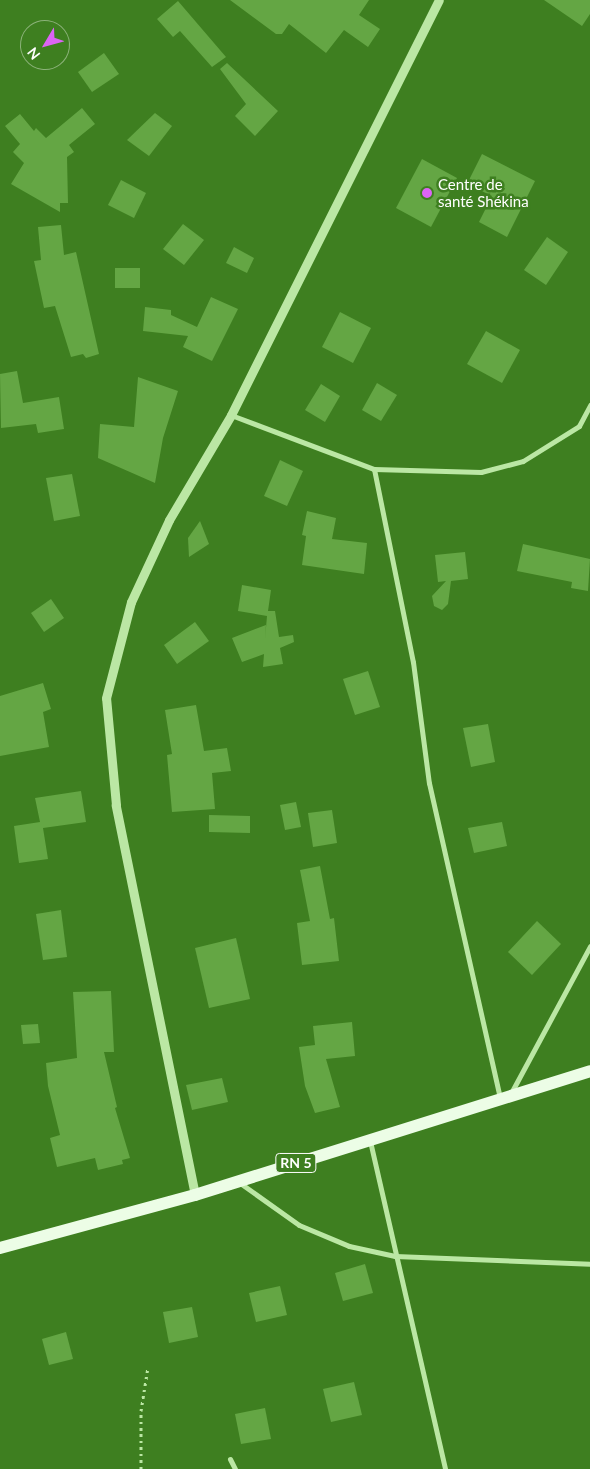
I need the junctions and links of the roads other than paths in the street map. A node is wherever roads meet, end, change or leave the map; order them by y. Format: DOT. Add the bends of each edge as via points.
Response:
graph roads {
  1 [pos="440,0"];
  2 [pos="590,405"];
  3 [pos="231,415"];
  4 [pos="374,469"];
  5 [pos="590,946"];
  6 [pos="590,1071"];
  7 [pos="505,1097"];
  8 [pos="369,1140"];
  9 [pos="237,1181"];
  10 [pos="195,1195"];
  11 [pos="0,1248"];
  12 [pos="395,1256"];
  13 [pos="590,1264"];
  14 [pos="230,1459"];
  15 [pos="235,1469"];
  16 [pos="445,1469"];
  1 -- 3 [label="street"];
  2 -- 4 [label="street" via="578,426 523,461 480,472"];
  3 -- 4 [label="street"];
  3 -- 10 [label="street" via="169,520 131,602 106,698 116,805"];
  4 -- 7 [label="street" via="413,662 429,783"];
  5 -- 7 [label="street"];
  6 -- 7 [label="main road, RN 5"];
  7 -- 8 [label="main road, RN 5"];
  8 -- 9 [label="main road, RN 5"];
  8 -- 12 [label="street"];
  9 -- 10 [label="main road, RN 5"];
  9 -- 12 [label="street" via="298,1225 349,1246"];
  10 -- 11 [label="main road, RN 5"];
  12 -- 13 [label="street"];
  12 -- 16 [label="street" via="424,1368"];
  14 -- 15 [label="street"];
}
